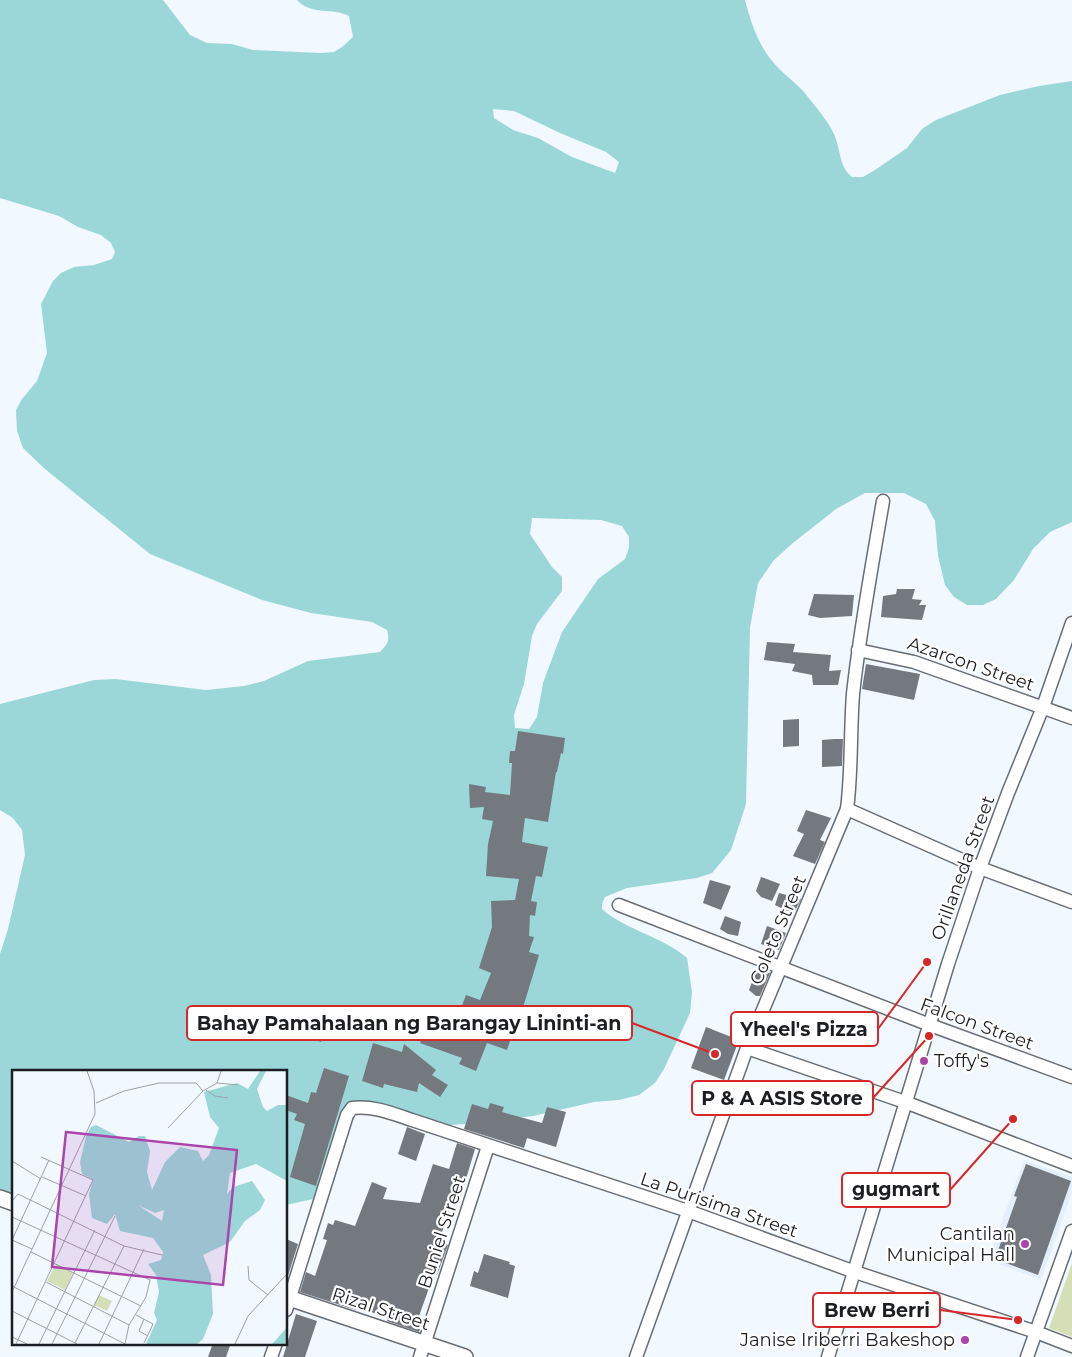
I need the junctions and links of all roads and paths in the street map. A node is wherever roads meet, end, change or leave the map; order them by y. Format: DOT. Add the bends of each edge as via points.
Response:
graph roads {
  1 [pos="884,502"];
  2 [pos="1072,623"];
  3 [pos="858,650"];
  4 [pos="1043,707"];
  5 [pos="1072,718"];
  6 [pos="847,809"];
  7 [pos="980,868"];
  8 [pos="1072,902"];
  9 [pos="619,905"];
  10 [pos="782,969"];
  11 [pos="930,1025"];
  12 [pos="747,1048"];
  13 [pos="1072,1077"];
  14 [pos="905,1102"];
  15 [pos="488,1146"];
  16 [pos="1072,1166"];
  17 [pos="0,1198"];
  18 [pos="12,1202"];
  19 [pos="688,1210"];
  20 [pos="1072,1231"];
  21 [pos="854,1272"];
  22 [pos="288,1302"];
  23 [pos="1036,1332"];
  24 [pos="276,1344"];
  25 [pos="1072,1346"];
  26 [pos="422,1350"];
  27 [pos="271,1357"];
  28 [pos="465,1357"];
  29 [pos="636,1357"];
  30 [pos="828,1357"];
  31 [pos="1027,1357"];
  1 -- 3 [label="street, Coleto Street"];
  2 -- 4 [label="street, Orillaneda Street"];
  3 -- 4 [label="street, Azarcon Street" via="914,662"];
  3 -- 6 [label="street, Coleto Street"];
  4 -- 5 [label="street, Azarcon Street"];
  4 -- 7 [label="street, Orillaneda Street"];
  6 -- 7 [label="street"];
  6 -- 10 [label="street, Coleto Street"];
  7 -- 8 [label="street"];
  7 -- 11 [label="street, Orillaneda Street"];
  9 -- 10 [label="street, Falcon Street"];
  10 -- 11 [label="street, Falcon Street"];
  10 -- 12 [label="street, Coleto Street"];
  11 -- 13 [label="street, Falcon Street"];
  11 -- 14 [label="street, Orillaneda Street"];
  12 -- 14 [label="street"];
  12 -- 19 [label="street, Coleto Street"];
  14 -- 16 [label="street"];
  14 -- 21 [label="street, Orillaneda Street"];
  15 -- 19 [label="street, La Purisima Street"];
  15 -- 22 [label="street, La Purisima Street" via="385,1112 352,1108 347,1115"];
  15 -- 26 [label="street, Buniel Street"];
  17 -- 18 [label="street"];
  19 -- 21 [label="street, La Purisima Street"];
  19 -- 29 [label="street, Coleto Street"];
  20 -- 23 [label="street"];
  21 -- 23 [label="street, La Purisima Street"];
  21 -- 30 [label="street, Orillaneda Street"];
  22 -- 26 [label="street, Rizal Street"];
  23 -- 25 [label="street, La Purisima Street"];
  23 -- 31 [label="street"];
  24 -- 27 [label="street"];
  26 -- 28 [label="street, Rizal Street"];
}
